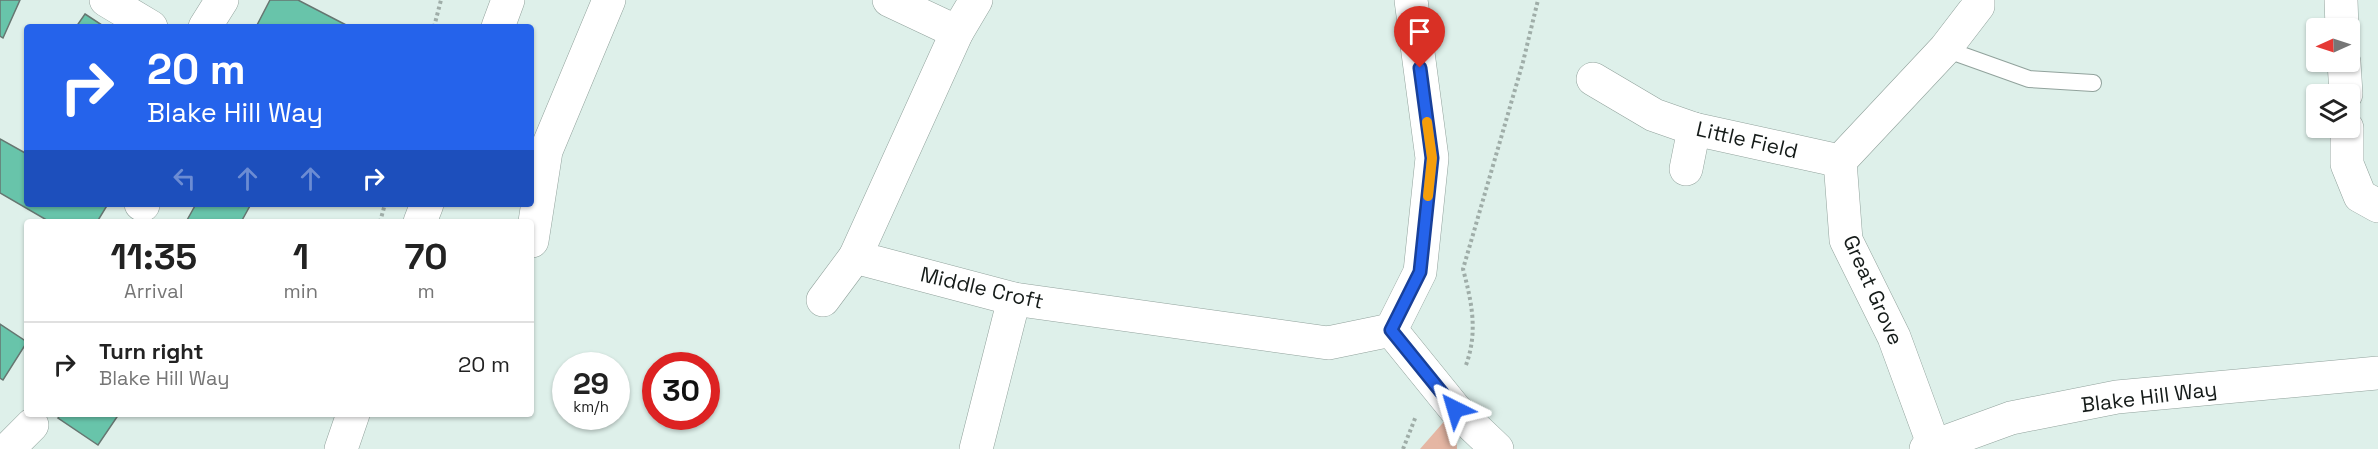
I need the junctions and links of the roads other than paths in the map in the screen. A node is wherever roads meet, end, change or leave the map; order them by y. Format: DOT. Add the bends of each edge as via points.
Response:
graph roads {
  1 [pos="105,0"];
  2 [pos="222,0"];
  3 [pos="508,0"];
  4 [pos="609,0"];
  5 [pos="889,0"];
  6 [pos="976,0"];
  7 [pos="1411,0"];
  8 [pos="1978,0"];
  9 [pos="2340,0"];
  10 [pos="2341,18"];
  11 [pos="146,24"];
  12 [pos="207,24"];
  13 [pos="499,24"];
  14 [pos="957,32"];
  15 [pos="1946,49"];
  16 [pos="1593,79"];
  17 [pos="2093,83"];
  18 [pos="1694,129"];
  19 [pos="2347,138"];
  20 [pos="1840,161"];
  21 [pos="1686,169"];
  22 [pos="2378,206"];
  23 [pos="534,228"];
  24 [pos="855,257"];
  25 [pos="1014,299"];
  26 [pos="823,300"];
  27 [pos="1391,330"];
  28 [pos="2378,373"];
  29 [pos="352,417"];
  30 [pos="36,419"];
  31 [pos="1930,448"];
  32 [pos="8,449"];
  33 [pos="341,449"];
  34 [pos="976,449"];
  35 [pos="1497,449"];
  1 -- 11 [label="street"];
  2 -- 12 [label="street"];
  3 -- 13 [label="street"];
  4 -- 23 [label="street" via="546,151"];
  5 -- 14 [label="street"];
  6 -- 14 [label="street"];
  7 -- 27 [label="street" via="1432,158 1420,272"];
  8 -- 15 [label="street" via="1978,6"];
  9 -- 10 [label="street"];
  14 -- 24 [label="street"];
  15 -- 17 [label="lane" via="2030,79"];
  15 -- 20 [label="street"];
  16 -- 18 [label="street, Little Field" via="1654,115"];
  18 -- 20 [label="street, Little Field"];
  18 -- 21 [label="street"];
  19 -- 22 [label="street" via="2347,164 2360,196"];
  20 -- 31 [label="street, Great Grove" via="1846,240 1894,337"];
  24 -- 25 [label="street, Middle Croft"];
  24 -- 26 [label="street"];
  25 -- 27 [label="street, Middle Croft" via="1328,342"];
  25 -- 34 [label="street"];
  27 -- 35 [label="street" via="1455,409"];
  28 -- 31 [label="street, Blake Hill Way" via="2117,397 2011,418"];
  29 -- 33 [label="street"];
  30 -- 32 [label="street"];
}
